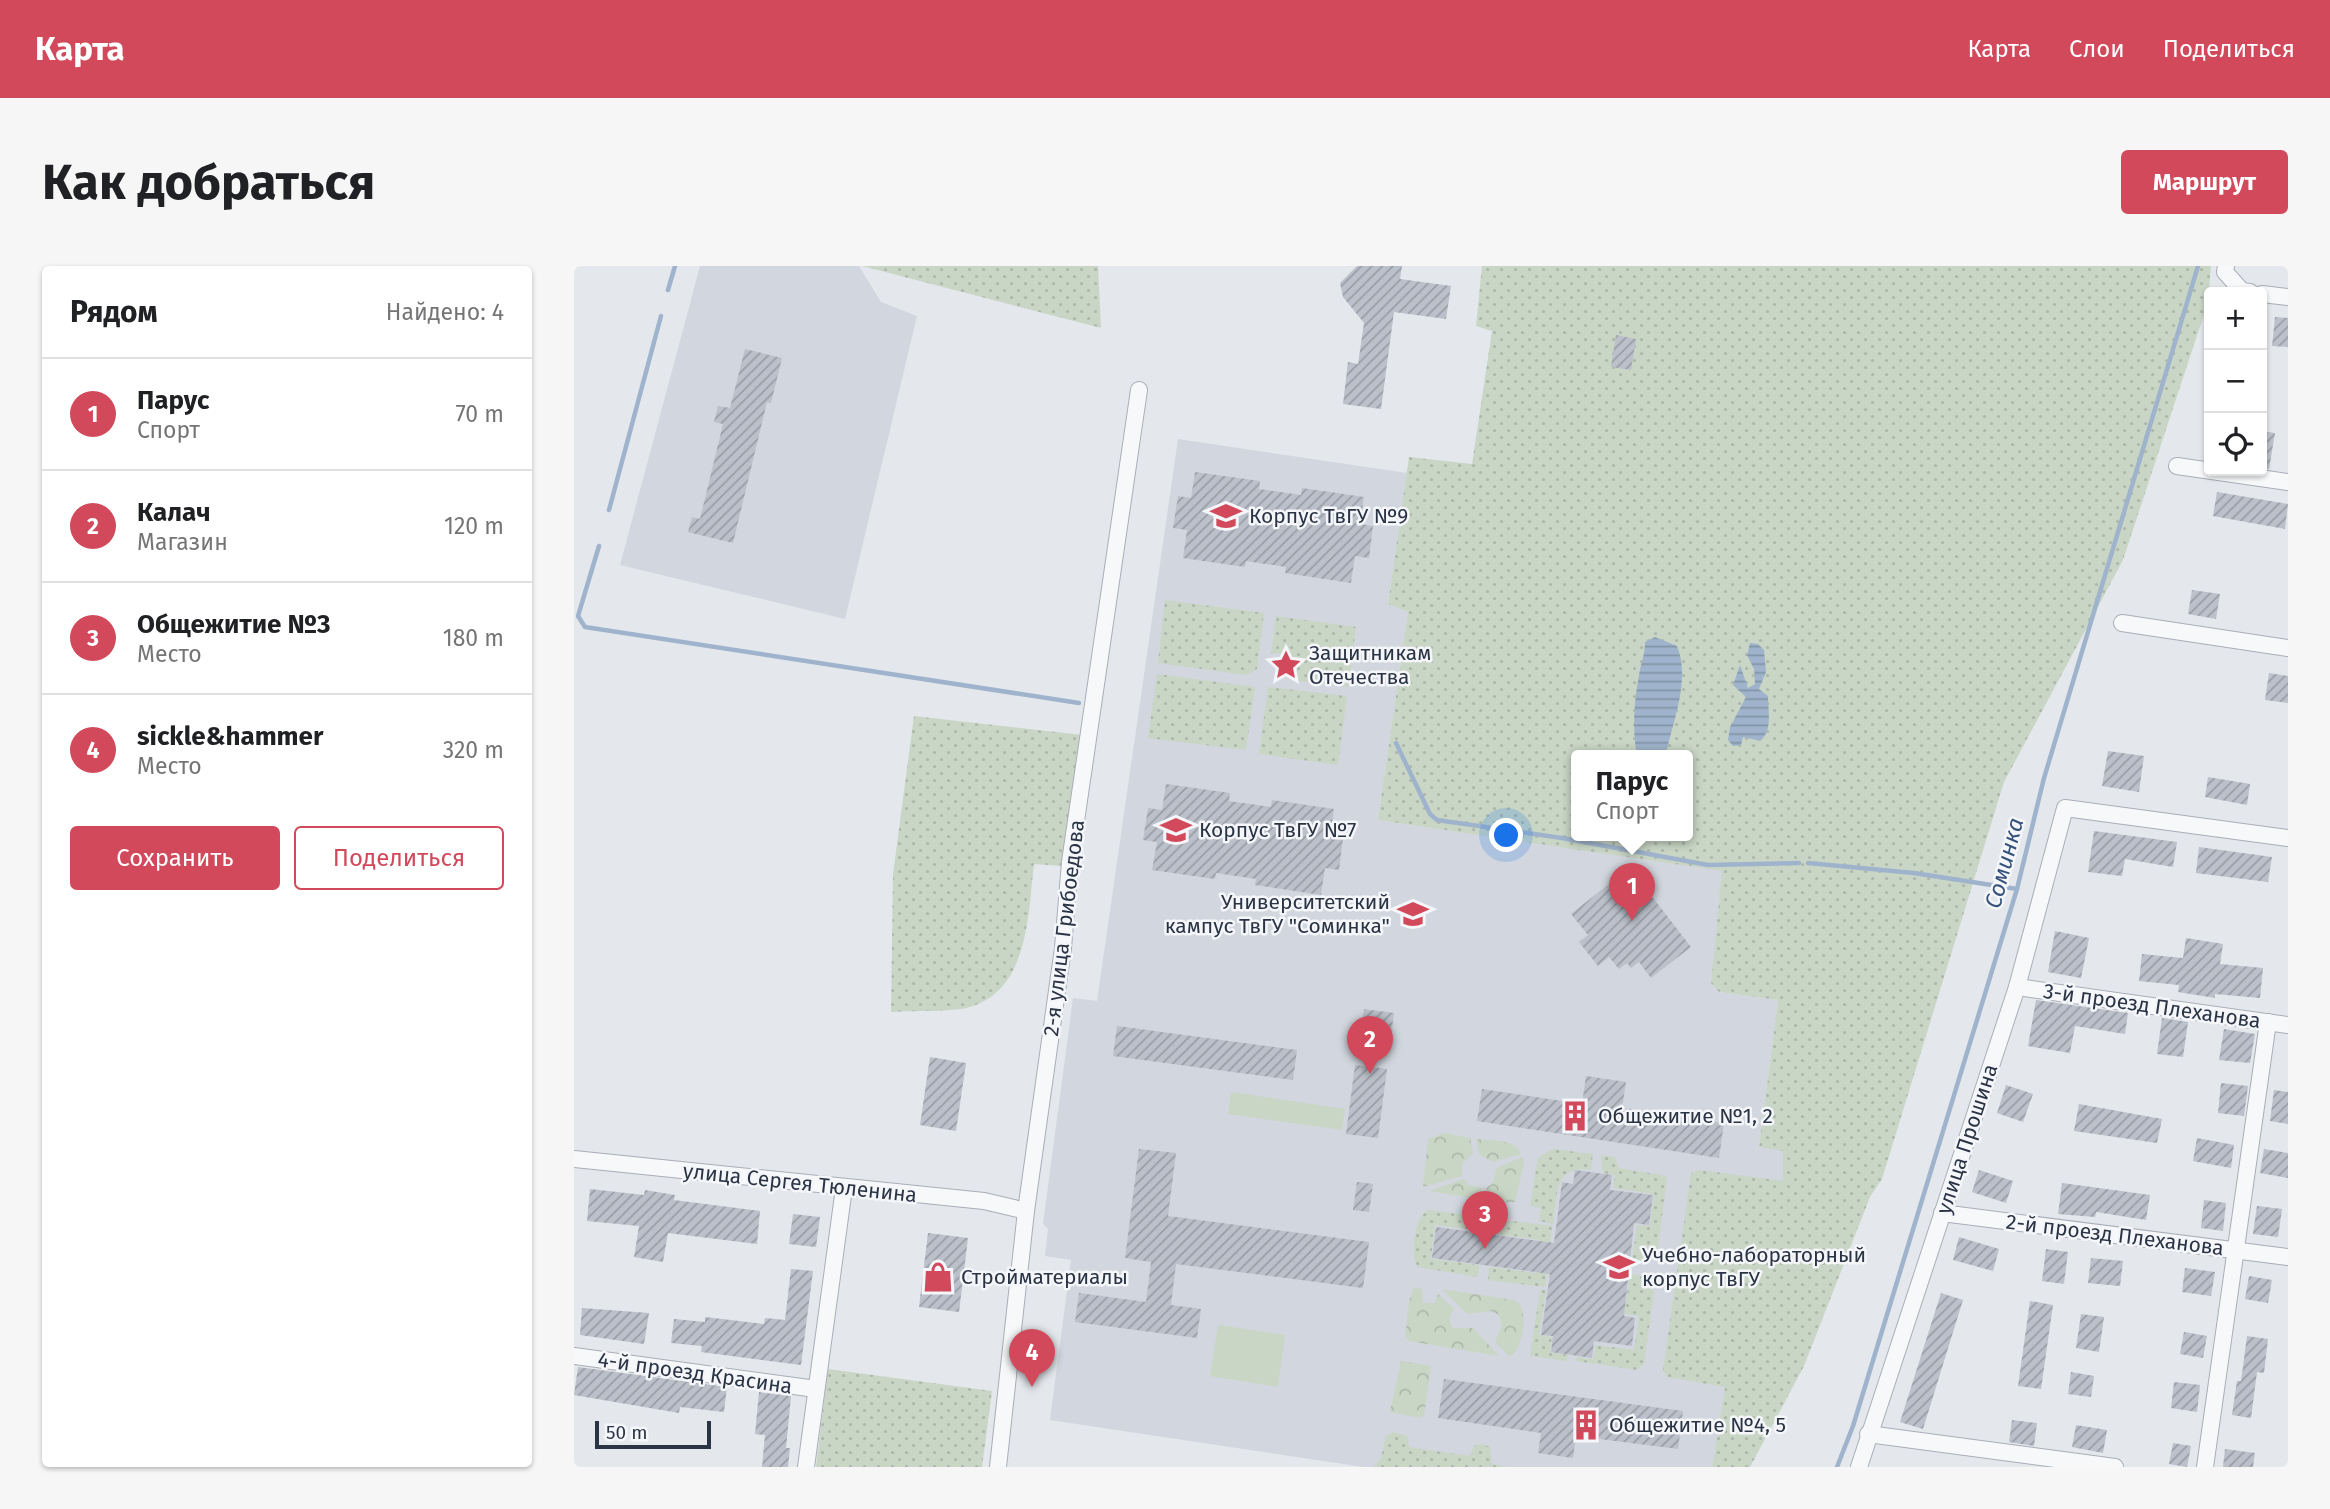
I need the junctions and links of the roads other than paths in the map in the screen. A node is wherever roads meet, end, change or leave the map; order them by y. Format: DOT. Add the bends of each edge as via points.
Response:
graph roads {
  1 [pos="2226,266"];
  2 [pos="2241,287"];
  3 [pos="2267,295"];
  4 [pos="2288,297"];
  5 [pos="1139,390"];
  6 [pos="2177,466"];
  7 [pos="2288,482"];
  8 [pos="2122,623"];
  9 [pos="2288,648"];
  10 [pos="2288,838"];
  11 [pos="2017,987"];
  12 [pos="2268,1022"];
  13 [pos="2288,1025"];
  14 [pos="574,1159"];
  15 [pos="844,1188"];
  16 [pos="1026,1210"];
  17 [pos="1942,1213"];
  18 [pos="2236,1250"];
  19 [pos="2288,1257"];
  20 [pos="574,1356"];
  21 [pos="816,1389"];
  22 [pos="1868,1434"];
  23 [pos="806,1467"];
  24 [pos="998,1467"];
  25 [pos="1859,1467"];
  26 [pos="2115,1467"];
  27 [pos="2205,1467"];
  1 -- 2 [label="street" via="2225,272"];
  3 -- 4 [label="street"];
  5 -- 16 [label="street, 2-я улица Грибоедова" via="1070,862 1063,948"];
  6 -- 7 [label="street"];
  8 -- 9 [label="street"];
  10 -- 11 [label="street, улица Прошина" via="2065,808"];
  11 -- 12 [label="street, 3-й проезд Плеханова"];
  11 -- 17 [label="street, улица Прошина"];
  12 -- 13 [label="street, 3-й проезд Плеханова"];
  12 -- 18 [label="street"];
  14 -- 15 [label="street, улица Сергея Тюленина"];
  15 -- 16 [label="street, улица Сергея Тюленина" via="984,1200"];
  15 -- 21 [label="street"];
  16 -- 24 [label="street, 2-я улица Грибоедова"];
  17 -- 18 [label="street, 2-й проезд Плеханова"];
  17 -- 22 [label="street, улица Прошина"];
  18 -- 19 [label="street, 2-й проезд Плеханова"];
  18 -- 27 [label="street"];
  20 -- 21 [label="street, 4-й проезд Красина"];
  21 -- 23 [label="street"];
  22 -- 25 [label="street, улица Прошина"];
  22 -- 26 [label="street"];
}
